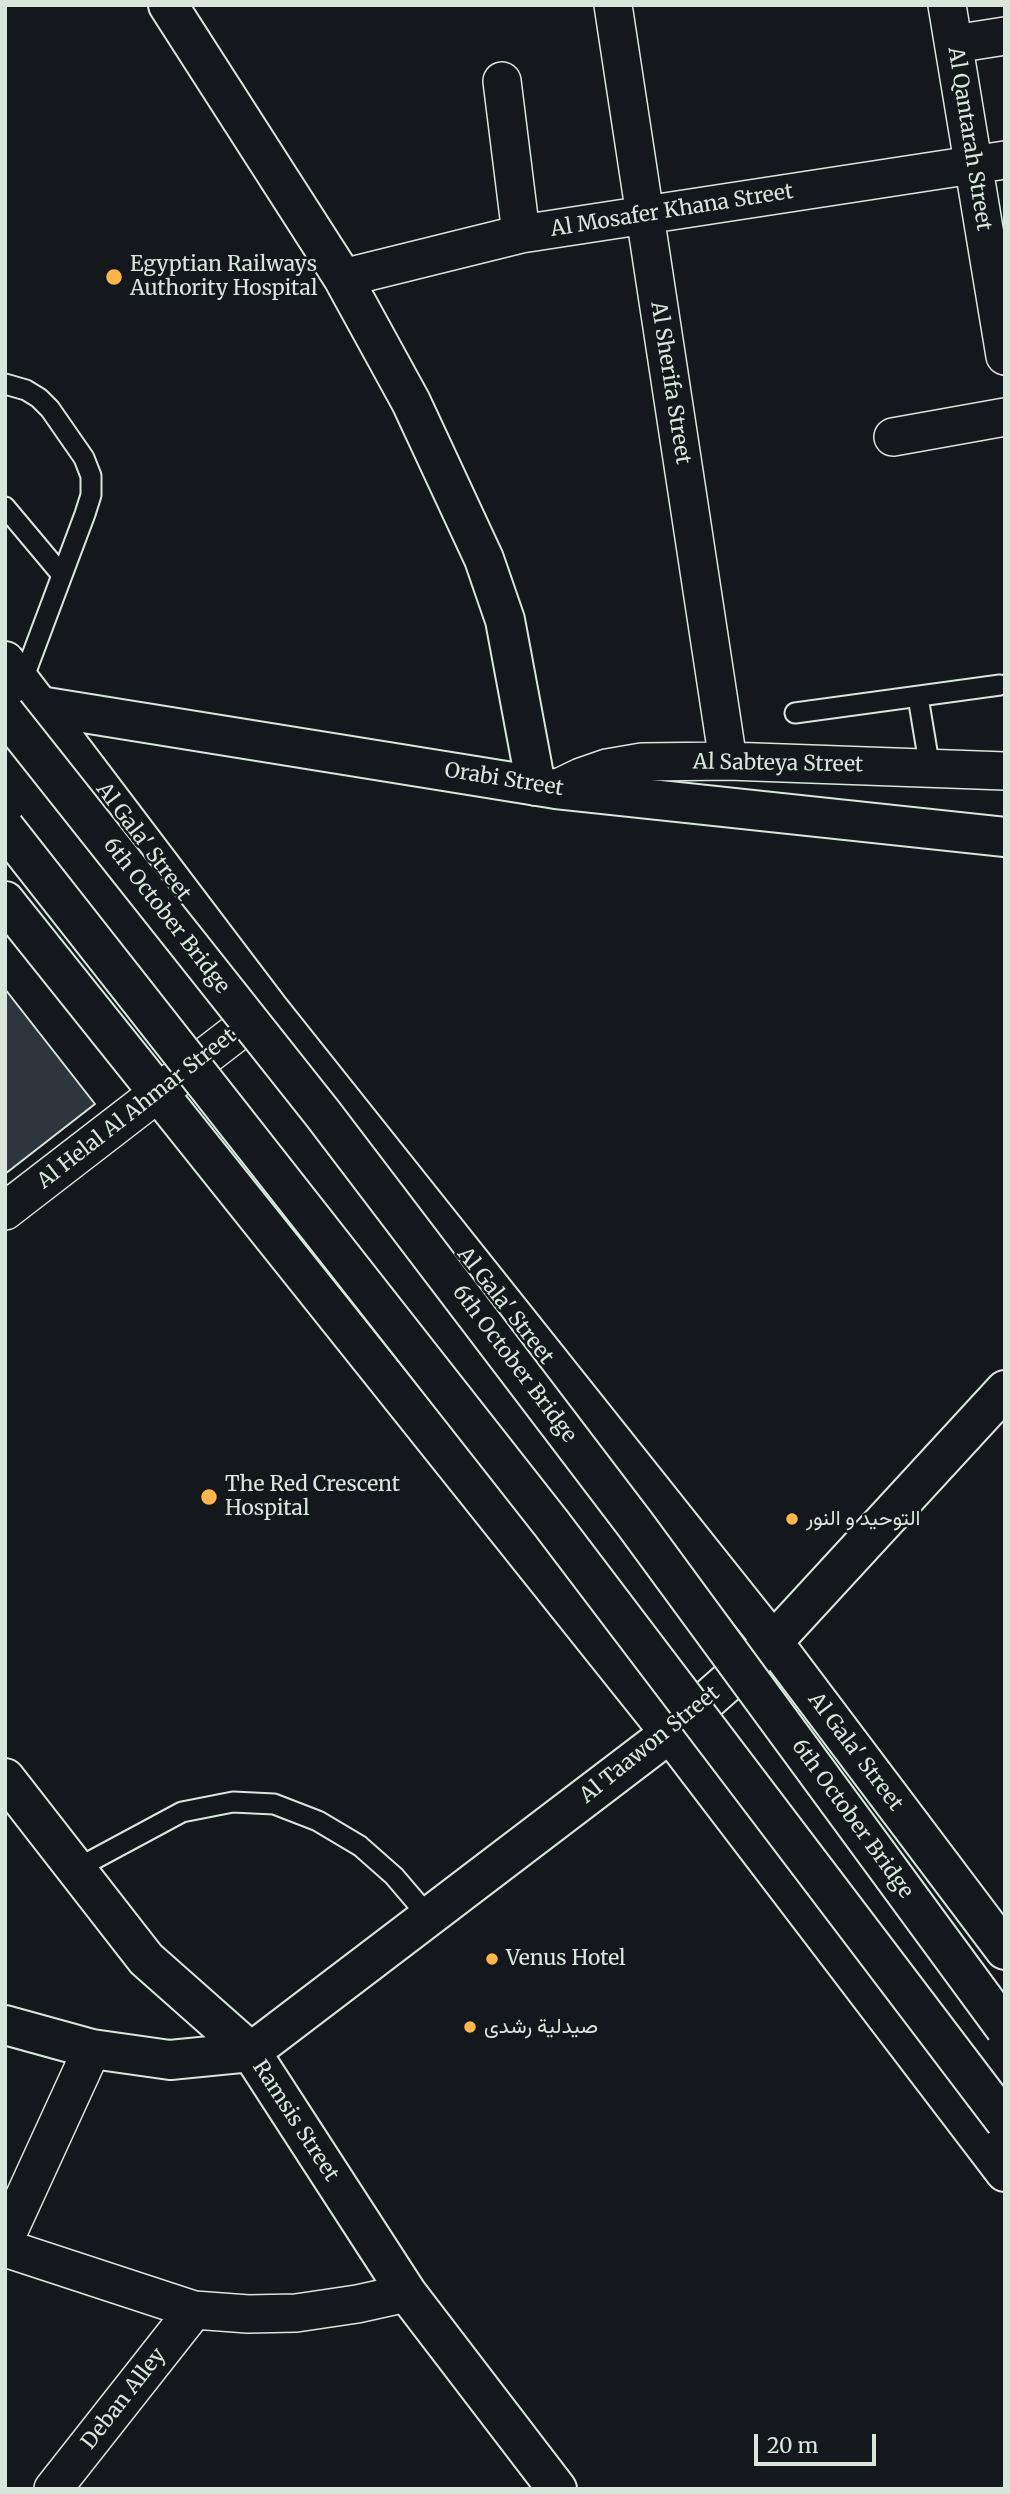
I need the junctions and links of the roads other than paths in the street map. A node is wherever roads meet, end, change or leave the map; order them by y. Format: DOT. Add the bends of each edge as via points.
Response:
graph roads {
  1 [pos="168,5"];
  2 [pos="613,5"];
  3 [pos="947,5"];
  4 [pos="1005,36"];
  5 [pos="954,44"];
  6 [pos="502,81"];
  7 [pos="989,162"];
  8 [pos="644,215"];
  9 [pos="521,234"];
  10 [pos="343,278"];
  11 [pos="1005,356"];
  12 [pos="5,384"];
  13 [pos="1005,417"];
  14 [pos="893,437"];
  15 [pos="5,507"];
  16 [pos="62,575"];
  17 [pos="1000,685"];
  18 [pos="16,693"];
  19 [pos="918,697"];
  20 [pos="795,713"];
  21 [pos="728,761"];
  22 [pos="930,769"];
  23 [pos="1005,771"];
  24 [pos="546,787"];
  25 [pos="5,828"];
  26 [pos="1005,837"];
  27 [pos="5,901"];
  28 [pos="268,1008"];
  29 [pos="158,1094"];
  30 [pos="5,1211"];
  31 [pos="1005,1390"];
  32 [pos="773,1643"];
  33 [pos="670,1733"];
  34 [pos="5,1778"];
  35 [pos="76,1869"];
  36 [pos="429,1917"];
  37 [pos="1005,1950"];
  38 [pos="5,2025"];
  39 [pos="1005,2028"];
  40 [pos="92,2049"];
  41 [pos="251,2052"];
  42 [pos="1005,2121"];
  43 [pos="1005,2172"];
  44 [pos="5,2239"];
  45 [pos="5,2248"];
  46 [pos="407,2293"];
  47 [pos="194,2310"];
  48 [pos="53,2489"];
  49 [pos="557,2489"];
  1 -- 10 [label="main road"];
  2 -- 8 [label="street, Al Sherifa Street"];
  3 -- 5 [label="street, Al Qantarah Street"];
  4 -- 5 [label="street"];
  5 -- 7 [label="street, Al Qantarah Street"];
  6 -- 9 [label="street"];
  7 -- 8 [label="street, Al Mosafer Khana Street"];
  7 -- 11 [label="street, Al Qantarah Street"];
  8 -- 9 [label="street, Al Mosafer Khana Street"];
  8 -- 21 [label="street, Al Sherifa Street"];
  9 -- 10 [label="street, Al Mosafer Khana Street"];
  10 -- 24 [label="main road" via="411,402 484,559 505,620"];
  12 -- 16 [label="lane" via="26,390 50,409 91,476 91,495"];
  13 -- 14 [label="street"];
  15 -- 16 [label="lane"];
  16 -- 18 [label="lane"];
  17 -- 19 [label="lane"];
  18 -- 24 [label="main road, Orabi Street"];
  18 -- 28 [label="main road, Al Gala' Street"];
  18 -- 39 [label="main road, 6th October Bridge, bridge" via="323,1114 635,1524"];
  19 -- 20 [label="lane"];
  19 -- 22 [label="lane"];
  21 -- 22 [label="street, Al Sabteya Street"];
  21 -- 24 [label="street, Al Sabteya Street" via="642,762"];
  22 -- 23 [label="street, Al Sabteya Street"];
  24 -- 26 [label="main road, Orabi Street"];
  25 -- 42 [label="main road, bridge" via="551,1524"];
  27 -- 29 [label="main road"];
  28 -- 29 [label="street, Al Helal Al Ahmar Street"];
  28 -- 32 [label="main road, Al Gala' Street"];
  29 -- 30 [label="street, Al Helal Al Ahmar Street"];
  29 -- 33 [label="main road"];
  31 -- 32 [label="main road, Al Taawon Street"];
  32 -- 33 [label="main road, Al Taawon Street"];
  32 -- 37 [label="main road, Al Gala' Street"];
  33 -- 36 [label="main road, Al Taawon Street"];
  33 -- 43 [label="main road"];
  34 -- 35 [label="main road, Ramsis Street"];
  35 -- 36 [label="lane" via="182,1812 233,1801 274,1804 318,1821 360,1846"];
  35 -- 41 [label="main road, Ramsis Street" via="146,1959"];
  36 -- 41 [label="main road, Al Taawon Street"];
  38 -- 40 [label="main road"];
  40 -- 41 [label="main road" via="170,2060"];
  40 -- 44 [label="street"];
  41 -- 46 [label="main road, Ramsis Street"];
  45 -- 47 [label="street"];
  46 -- 47 [label="street" via="296,2313"];
  46 -- 49 [label="main road, Ramsis Street"];
  47 -- 48 [label="street, Deban Alley"];
}
